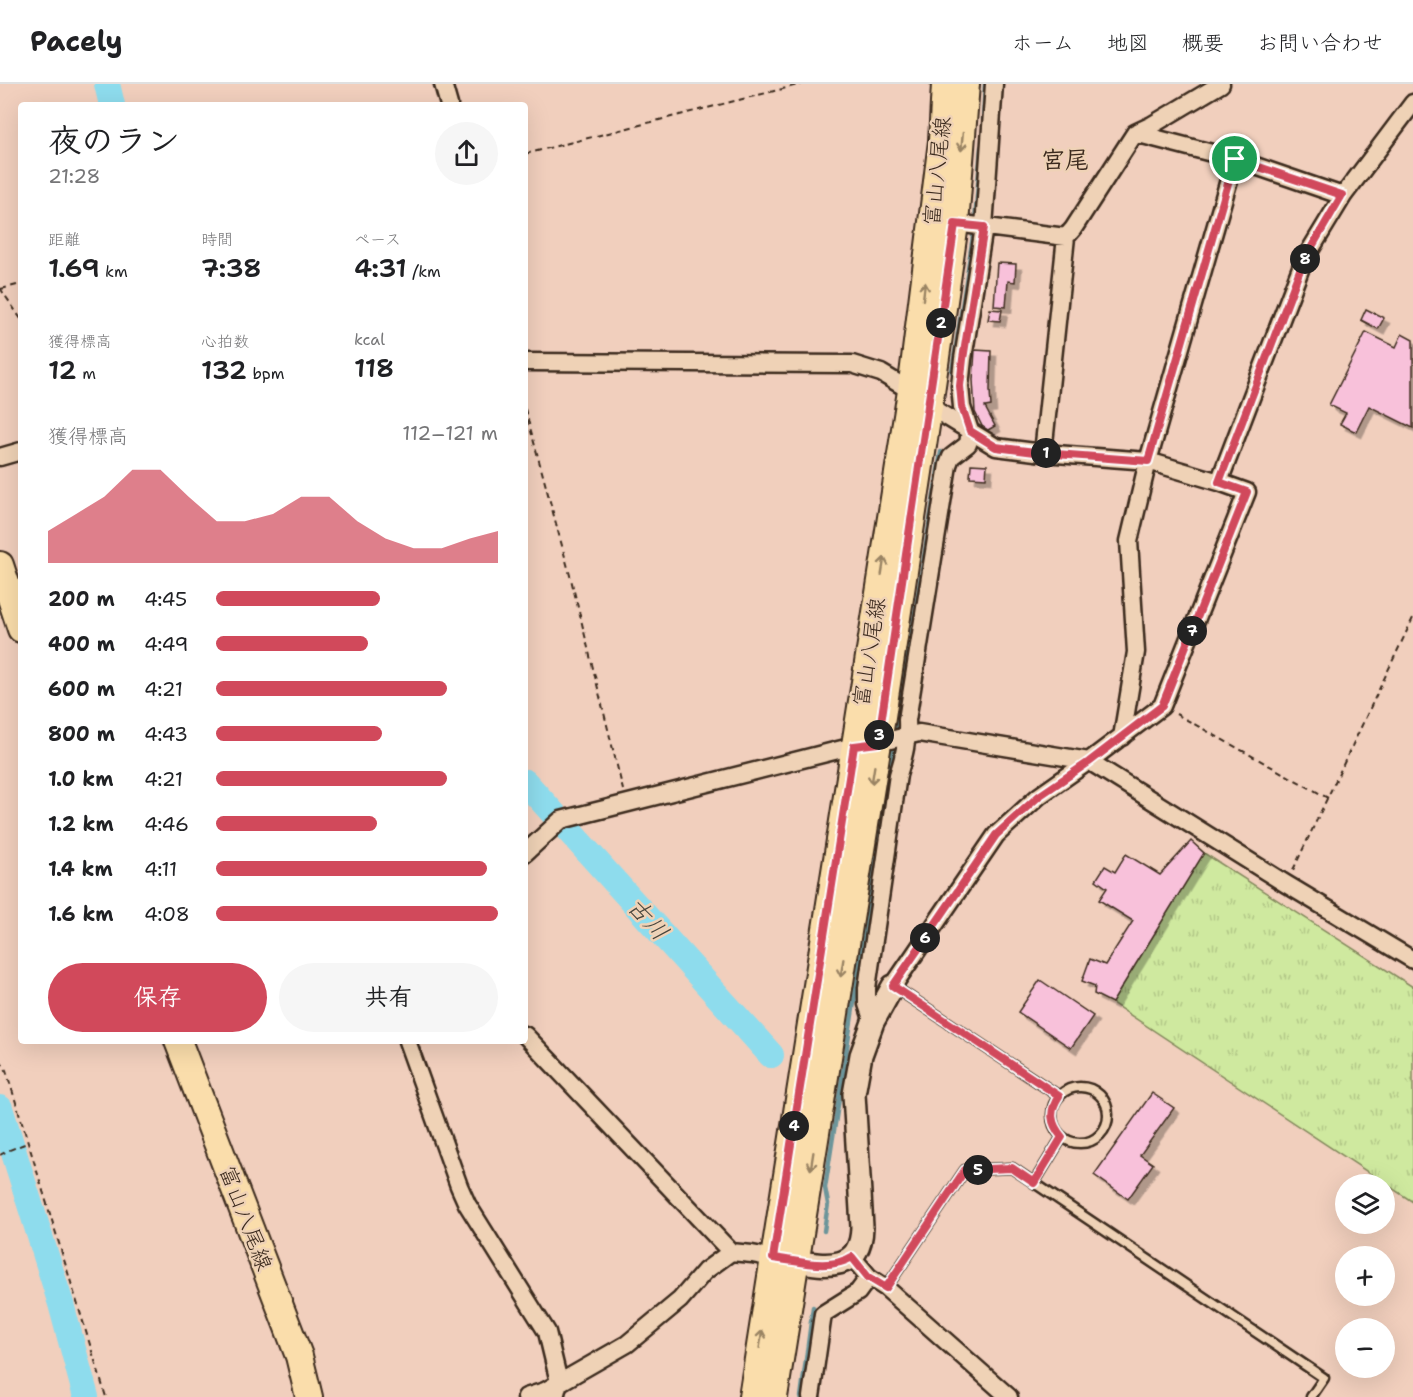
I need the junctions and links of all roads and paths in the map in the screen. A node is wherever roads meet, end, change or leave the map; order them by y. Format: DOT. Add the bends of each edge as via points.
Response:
graph roads {
  1 [pos="443,84"];
  2 [pos="802,84"];
  3 [pos="945,84"];
  4 [pos="966,84"];
  5 [pos="994,84"];
  6 [pos="1221,84"];
  7 [pos="448,102"];
  8 [pos="1413,103"];
  9 [pos="1135,133"];
  10 [pos="528,153"];
  11 [pos="1235,159"];
  12 [pos="1342,195"];
  13 [pos="944,222"];
  14 [pos="984,227"];
  15 [pos="1066,237"];
  16 [pos="18,285"];
  17 [pos="0,288"];
  18 [pos="18,315"];
  19 [pos="528,362"];
  20 [pos="920,399"];
  21 [pos="528,420"];
  22 [pos="970,431"];
  23 [pos="18,452"];
  24 [pos="1043,453"];
  25 [pos="0,457"];
  26 [pos="1148,461"];
  27 [pos="1219,482"];
  28 [pos="0,565"];
  29 [pos="1413,618"];
  30 [pos="18,620"];
  31 [pos="1162,706"];
  32 [pos="908,736"];
  33 [pos="1122,737"];
  34 [pos="866,744"];
  35 [pos="1089,762"];
  36 [pos="1328,798"];
  37 [pos="627,802"];
  38 [pos="528,850"];
  39 [pos="1286,884"];
  40 [pos="1413,960"];
  41 [pos="893,986"];
  42 [pos="873,1022"];
  43 [pos="528,1038"];
  44 [pos="179,1044"];
  45 [pos="408,1044"];
  46 [pos="0,1060"];
  47 [pos="1059,1096"];
  48 [pos="1062,1137"];
  49 [pos="28,1143"];
  50 [pos="0,1155"];
  51 [pos="1034,1183"];
  52 [pos="730,1252"];
  53 [pos="852,1257"];
  54 [pos="784,1260"];
  55 [pos="868,1277"];
  56 [pos="886,1288"];
  57 [pos="550,1392"];
  58 [pos="106,1397"];
  59 [pos="309,1397"];
  60 [pos="526,1397"];
  61 [pos="752,1397"];
  62 [pos="774,1397"];
  63 [pos="812,1397"];
  64 [pos="1009,1397"];
  65 [pos="1311,1397"];
  1 -- 7 [label="street"];
  2 -- 10 [label="path"];
  3 -- 13 [label="main road, 富山八尾線"];
  4 -- 13 [label="main road, 富山八尾線, one-way"];
  5 -- 14 [label="street"];
  6 -- 9 [label="street"];
  8 -- 12 [label="street"];
  9 -- 11 [label="street"];
  9 -- 15 [label="street"];
  11 -- 12 [label="street"];
  11 -- 26 [label="street"];
  12 -- 27 [label="street" via="1303,262"];
  13 -- 14 [label="street"];
  13 -- 20 [label="main road, 富山八尾線"];
  14 -- 15 [label="street"];
  14 -- 22 [label="street" via="960,386"];
  15 -- 24 [label="street"];
  16 -- 17 [label="path"];
  17 -- 18 [label="path"];
  19 -- 20 [label="street" via="852,364 881,373"];
  20 -- 22 [label="street"];
  20 -- 34 [label="main road, 富山八尾線"];
  21 -- 37 [label="path"];
  22 -- 24 [label="street" via="996,447"];
  22 -- 32 [label="street" via="968,444 951,457 948,465 907,720"];
  23 -- 25 [label="street"];
  24 -- 26 [label="street"];
  26 -- 27 [label="street"];
  26 -- 33 [label="street" via="1129,541 1136,652"];
  27 -- 31 [label="street" via="1247,492"];
  28 -- 30 [label="main road"];
  29 -- 36 [label="path"];
  31 -- 33 [label="street"];
  31 -- 36 [label="path"];
  32 -- 34 [label="street"];
  32 -- 35 [label="street" via="919,733"];
  32 -- 42 [label="street" via="898,775 867,988"];
  33 -- 35 [label="street"];
  34 -- 37 [label="street"];
  34 -- 54 [label="main road, 富山八尾線"];
  35 -- 39 [label="street"];
  35 -- 41 [label="street" via="1039,796 996,835"];
  36 -- 39 [label="path"];
  37 -- 38 [label="street" via="561,820"];
  39 -- 40 [label="street"];
  41 -- 42 [label="street"];
  41 -- 47 [label="lane"];
  42 -- 53 [label="street" via="861,1055 854,1094 862,1236"];
  43 -- 52 [label="street"];
  44 -- 59 [label="main road, 富山八尾線" via="299,1356"];
  45 -- 57 [label="street" via="463,1195 547,1332"];
  46 -- 49 [label="path"];
  47 -- 48 [label="lane" via="1054,1103 1052,1122"];
  47 -- 48 [label="lane" via="1067,1090 1086,1087 1102,1096 1109,1114 1097,1138 1079,1143"];
  48 -- 51 [label="lane"];
  49 -- 50 [label="path"];
  49 -- 58 [label="path"];
  51 -- 56 [label="lane" via="1012,1168 965,1170"];
  51 -- 65 [label="lane" via="1324,1378"];
  52 -- 54 [label="street"];
  52 -- 57 [label="street" via="705,1270 680,1300 627,1344"];
  53 -- 54 [label="street" via="834,1265"];
  53 -- 55 [label="street"];
  61 -- 54 [label="main road, 富山八尾線, one-way"];
  54 -- 62 [label="main road, 富山八尾線"];
  55 -- 56 [label="street"];
  55 -- 63 [label="street" via="858,1293 823,1314"];
  56 -- 64 [label="street"];
  57 -- 60 [label="street"];
}
